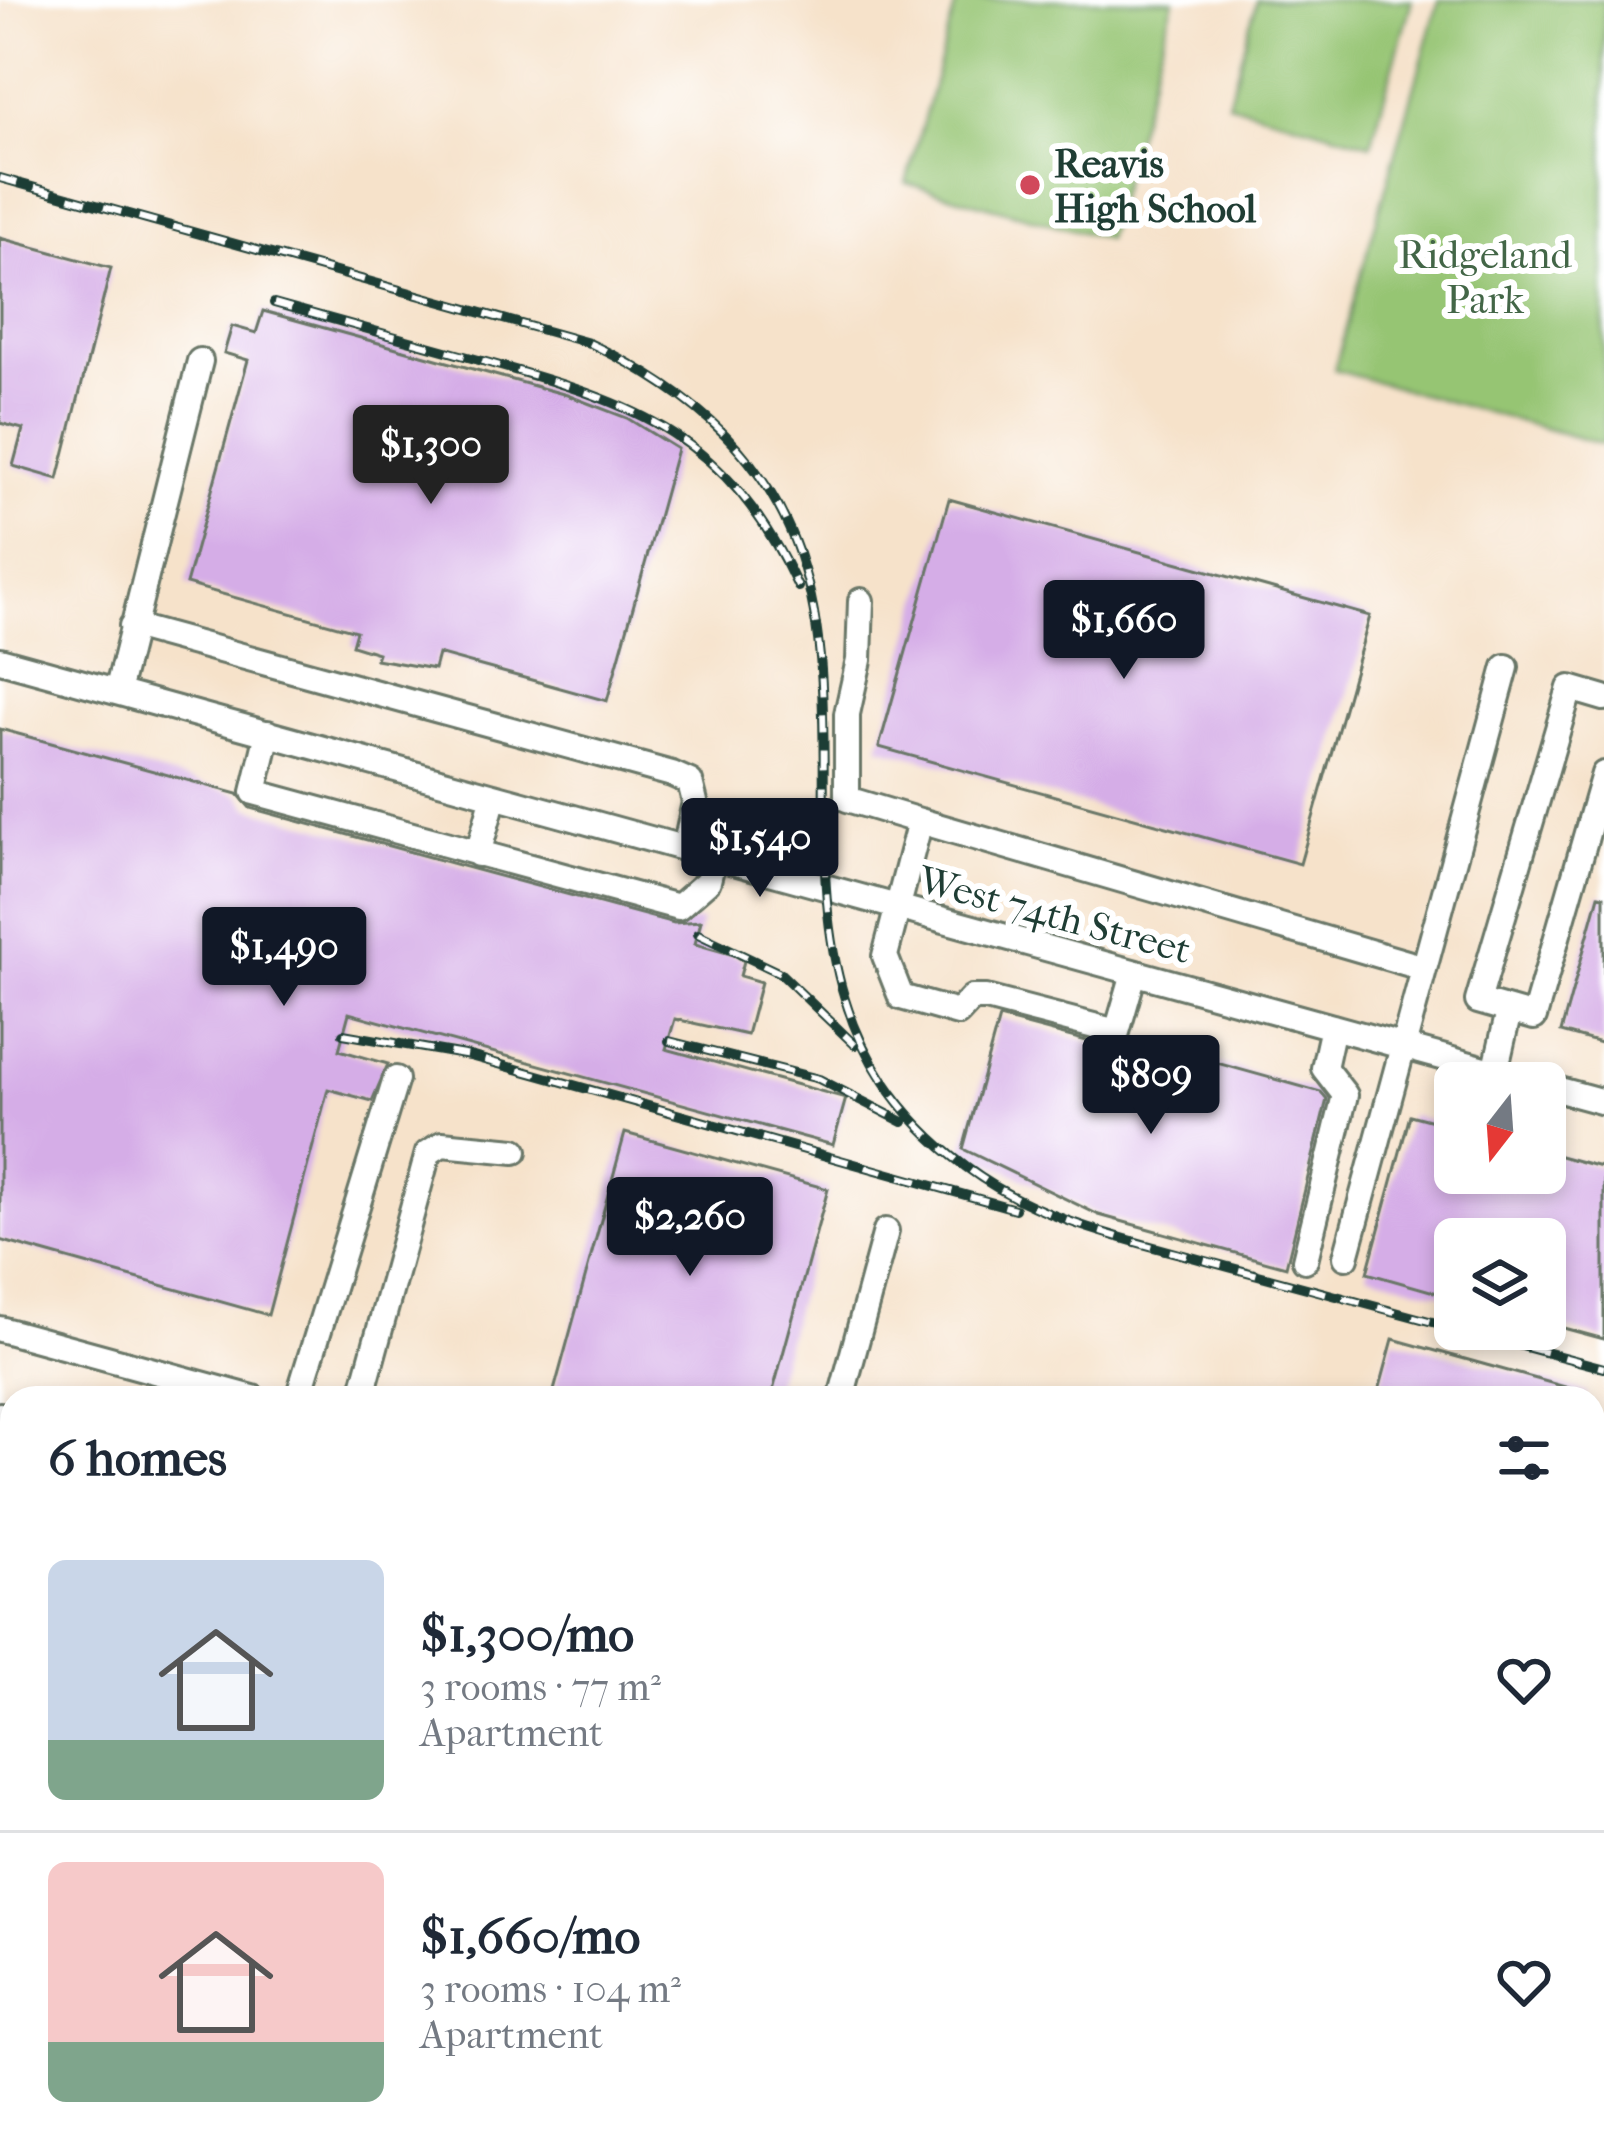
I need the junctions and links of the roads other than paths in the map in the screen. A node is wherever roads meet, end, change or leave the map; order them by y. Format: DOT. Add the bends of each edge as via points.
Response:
graph roads {
  1 [pos="200,361"];
  2 [pos="860,602"];
  3 [pos="132,626"];
  4 [pos="0,660"];
  5 [pos="1506,667"];
  6 [pos="117,692"];
  7 [pos="1604,698"];
  8 [pos="268,734"];
  9 [pos="1604,774"];
  10 [pos="494,796"];
  11 [pos="920,821"];
  12 [pos="685,848"];
  13 [pos="478,854"];
  14 [pos="714,856"];
  15 [pos="897,908"];
  16 [pos="1424,968"];
  17 [pos="1134,973"];
  18 [pos="1508,1011"];
  19 [pos="1333,1028"];
  20 [pos="1403,1047"];
  21 [pos="1458,1062"];
  22 [pos="1497,1062"];
  23 [pos="397,1079"];
  24 [pos="1566,1092"];
  25 [pos="1604,1102"];
  26 [pos="515,1151"];
  27 [pos="886,1232"];
  28 [pos="1346,1257"];
  29 [pos="1305,1260"];
  30 [pos="0,1329"];
  31 [pos="209,1386"];
  32 [pos="302,1386"];
  33 [pos="364,1386"];
  34 [pos="844,1386"];
  1 -- 3 [label="street"];
  2 -- 11 [label="street" via="847,799"];
  3 -- 6 [label="street"];
  3 -- 12 [label="street" via="672,774 690,782 695,802"];
  4 -- 6 [label="street, West 74th Street"];
  5 -- 16 [label="street"];
  6 -- 8 [label="street, West 74th Street"];
  7 -- 18 [label="street" via="1570,688 1478,1001"];
  8 -- 10 [label="street, West 74th Street"];
  8 -- 13 [label="street" via="254,792"];
  9 -- 18 [label="street" via="1534,1017"];
  10 -- 12 [label="street, West 74th Street"];
  10 -- 13 [label="street"];
  11 -- 15 [label="street"];
  11 -- 16 [label="street"];
  12 -- 14 [label="street, West 74th Street"];
  13 -- 14 [label="street" via="678,907 708,881"];
  14 -- 15 [label="street, West 74th Street"];
  15 -- 17 [label="street, West 74th Street"];
  15 -- 17 [label="street" via="885,956 901,997 958,1013 972,998 986,998 1117,1032"];
  16 -- 20 [label="street"];
  17 -- 19 [label="street, West 74th Street"];
  18 -- 22 [label="street"];
  19 -- 20 [label="street, West 74th Street"];
  19 -- 29 [label="street" via="1324,1068 1346,1095"];
  20 -- 21 [label="street, West 74th Street"];
  20 -- 28 [label="street"];
  23 -- 32 [label="street"];
  24 -- 25 [label="street"];
  26 -- 33 [label="street" via="442,1144 428,1153"];
  27 -- 34 [label="street"];
  30 -- 31 [label="street"];
}
